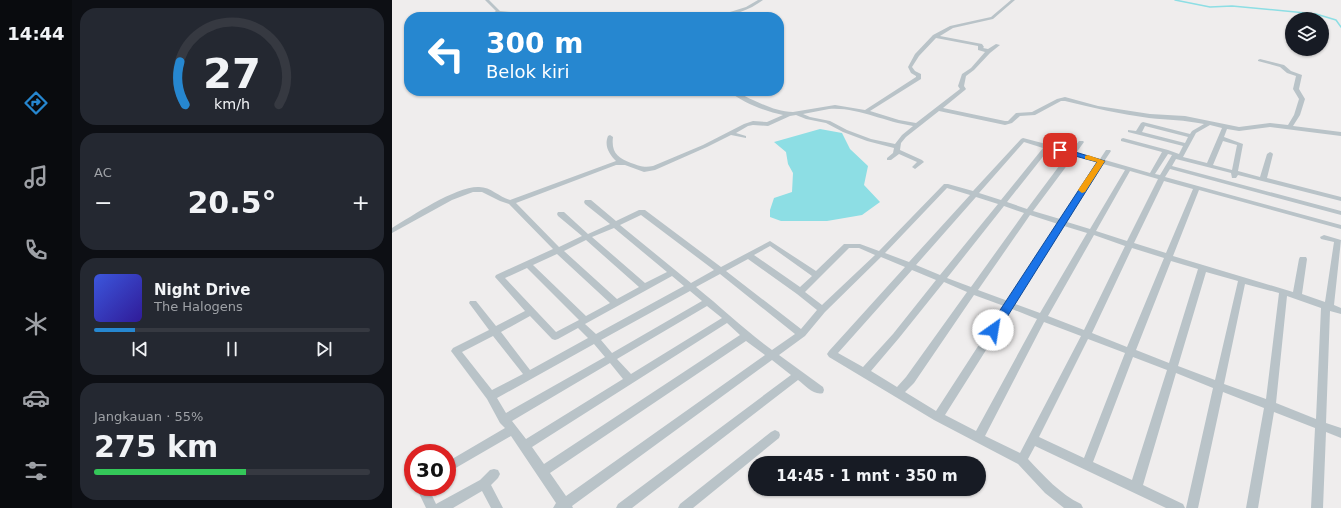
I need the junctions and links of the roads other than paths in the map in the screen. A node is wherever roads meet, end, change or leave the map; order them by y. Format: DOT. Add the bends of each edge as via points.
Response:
graph roads {
  1 [pos="487,0"];
  2 [pos="761,0"];
  3 [pos="1013,0"];
  4 [pos="497,12"];
  5 [pos="732,12"];
  6 [pos="935,36"];
  7 [pos="998,45"];
  8 [pos="989,51"];
  9 [pos="1260,60"];
  10 [pos="742,96"];
  11 [pos="939,109"];
  12 [pos="865,112"];
  13 [pos="793,114"];
  14 [pos="1210,123"];
  15 [pos="917,125"];
  16 [pos="1226,127"];
  17 [pos="1289,128"];
  18 [pos="1130,131"];
  19 [pos="731,133"];
  20 [pos="1138,133"];
  21 [pos="1341,134"];
  22 [pos="1056,136"];
  23 [pos="1191,136"];
  24 [pos="610,137"];
  25 [pos="744,137"];
  26 [pos="1221,138"];
  27 [pos="1123,140"];
  28 [pos="1081,142"];
  29 [pos="1187,145"];
  30 [pos="1046,147"];
  31 [pos="897,149"];
  32 [pos="1108,151"];
  33 [pos="1166,151"];
  34 [pos="1073,153"];
  35 [pos="1270,154"];
  36 [pos="1177,157"];
  37 [pos="889,159"];
  38 [pos="1101,161"];
  39 [pos="621,162"];
  40 [pos="1209,166"];
  41 [pos="915,167"];
  42 [pos="1169,167"];
  43 [pos="1129,168"];
  44 [pos="1235,172"];
  45 [pos="1152,174"];
  46 [pos="1162,177"];
  47 [pos="1263,179"];
  48 [pos="1232,184"];
  49 [pos="1197,188"];
  50 [pos="973,194"];
  51 [pos="1227,196"];
  52 [pos="1341,199"];
  53 [pos="511,202"];
  54 [pos="588,202"];
  55 [pos="1002,203"];
  56 [pos="1028,212"];
  57 [pos="1341,213"];
  58 [pos="561,214"];
  59 [pos="1062,222"];
  60 [pos="613,225"];
  61 [pos="1341,227"];
  62 [pos="392,231"];
  63 [pos="1093,232"];
  64 [pos="588,236"];
  65 [pos="1324,237"];
  66 [pos="1339,241"];
  67 [pos="1131,243"];
  68 [pos="558,250"];
  69 [pos="748,255"];
  70 [pos="880,255"];
  71 [pos="1169,255"];
  72 [pos="1303,260"];
  73 [pos="528,264"];
  74 [pos="910,265"];
  75 [pos="1203,268"];
  76 [pos="721,271"];
  77 [pos="671,273"];
  78 [pos="816,275"];
  79 [pos="941,278"];
  80 [pos="1242,280"];
  81 [pos="644,287"];
  82 [pos="689,287"];
  83 [pos="973,291"];
  84 [pos="800,292"];
  85 [pos="1283,293"];
  86 [pos="1297,296"];
  87 [pos="707,302"];
  88 [pos="473,303"];
  89 [pos="616,303"];
  90 [pos="1008,305"];
  91 [pos="1327,307"];
  92 [pos="822,310"];
  93 [pos="1341,311"];
  94 [pos="531,312"];
  95 [pos="728,318"];
  96 [pos="1042,318"];
  97 [pos="582,322"];
  98 [pos="496,331"];
  99 [pos="802,334"];
  100 [pos="1086,335"];
  101 [pos="746,336"];
  102 [pos="595,339"];
  103 [pos="1130,352"];
  104 [pos="771,355"];
  105 [pos="612,358"];
  106 [pos="1173,368"];
  107 [pos="864,372"];
  108 [pos="529,375"];
  109 [pos="798,375"];
  110 [pos="630,380"];
  111 [pos="1218,386"];
  112 [pos="819,390"];
  113 [pos="898,393"];
  114 [pos="492,396"];
  115 [pos="1270,406"];
  116 [pos="938,417"];
  117 [pos="504,420"];
  118 [pos="1322,426"];
  119 [pos="513,429"];
  120 [pos="1341,433"];
  121 [pos="774,435"];
  122 [pos="978,438"];
  123 [pos="1034,440"];
  124 [pos="524,446"];
  125 [pos="1022,460"];
  126 [pos="456,463"];
  127 [pos="1087,464"];
  128 [pos="542,472"];
  129 [pos="494,474"];
  130 [pos="484,484"];
  131 [pos="1136,487"];
  132 [pos="426,496"];
  133 [pos="564,507"];
  134 [pos="1070,507"];
  135 [pos="432,508"];
  136 [pos="441,508"];
  137 [pos="497,508"];
  138 [pos="622,508"];
  139 [pos="684,508"];
  140 [pos="1179,508"];
  141 [pos="1192,508"];
  142 [pos="1252,508"];
  143 [pos="1317,508"];
  1 -- 4 [label="street" via="498,9"];
  2 -- 5 [label="street"];
  3 -- 6 [label="street" via="992,18 952,27"];
  6 -- 8 [label="street" via="980,45 980,49"];
  6 -- 12 [label="street" via="926,43 910,66 919,78"];
  7 -- 8 [label="street"];
  8 -- 11 [label="street" via="964,75 961,85 963,89"];
  9 -- 17 [label="street" via="1282,66 1289,72 1299,75 1296,89 1302,99"];
  10 -- 13 [label="street" via="763,106"];
  11 -- 14 [label="street" via="1005,123 1010,122 1018,114 1033,114 1065,99 1098,108"];
  11 -- 15 [label="street"];
  12 -- 13 [label="street" via="837,107"];
  12 -- 15 [label="street"];
  13 -- 19 [label="street" via="768,124 751,123"];
  13 -- 31 [label="street" via="828,122 864,139"];
  14 -- 16 [label="street"];
  14 -- 23 [label="street" via="1200,127"];
  15 -- 31 [label="street" via="898,143"];
  16 -- 17 [label="street" via="1270,125"];
  16 -- 26 [label="street"];
  17 -- 21 [label="street"];
  18 -- 20 [label="street"];
  19 -- 25 [label="street"];
  19 -- 39 [label="street" via="649,170"];
  20 -- 23 [label="street" via="1143,124"];
  20 -- 29 [label="street"];
  22 -- 30 [label="street"];
  23 -- 29 [label="street"];
  24 -- 39 [label="street" via="612,154"];
  26 -- 40 [label="street"];
  26 -- 44 [label="street" via="1240,144"];
  27 -- 33 [label="street"];
  28 -- 34 [label="street"];
  29 -- 36 [label="street"];
  30 -- 34 [label="street"];
  30 -- 50 [label="street" via="1023,140"];
  30 -- 55 [label="street"];
  31 -- 37 [label="street" via="896,154"];
  31 -- 41 [label="street" via="921,162"];
  32 -- 38 [label="street"];
  33 -- 36 [label="street" via="1176,154"];
  33 -- 45 [label="street"];
  34 -- 38 [label="street"];
  34 -- 56 [label="street"];
  35 -- 47 [label="street"];
  36 -- 40 [label="street"];
  36 -- 42 [label="street"];
  38 -- 43 [label="street"];
  38 -- 59 [label="street"];
  39 -- 53 [label="street"];
  40 -- 44 [label="street"];
  42 -- 46 [label="street"];
  42 -- 48 [label="street"];
  43 -- 45 [label="street"];
  43 -- 63 [label="street"];
  44 -- 47 [label="street"];
  44 -- 48 [label="street"];
  45 -- 46 [label="street"];
  46 -- 49 [label="street"];
  46 -- 67 [label="street"];
  47 -- 52 [label="street"];
  48 -- 51 [label="street"];
  48 -- 57 [label="street"];
  49 -- 51 [label="street"];
  49 -- 71 [label="street"];
  50 -- 55 [label="street"];
  50 -- 70 [label="street" via="946,185"];
  50 -- 74 [label="street"];
  51 -- 61 [label="street"];
  53 -- 62 [label="street" via="504,202 484,190 474,189 438,205"];
  53 -- 68 [label="street"];
  54 -- 60 [label="street"];
  55 -- 56 [label="street"];
  55 -- 79 [label="street"];
  56 -- 59 [label="street"];
  56 -- 83 [label="street"];
  58 -- 64 [label="street"];
  59 -- 63 [label="street"];
  59 -- 90 [label="street"];
  60 -- 64 [label="street"];
  60 -- 76 [label="street" via="642,212"];
  60 -- 77 [label="street"];
  63 -- 67 [label="street"];
  63 -- 96 [label="street"];
  64 -- 68 [label="street"];
  64 -- 81 [label="street"];
  65 -- 66 [label="street"];
  66 -- 91 [label="street"];
  67 -- 71 [label="street"];
  67 -- 100 [label="street"];
  68 -- 73 [label="street"];
  68 -- 89 [label="street"];
  69 -- 76 [label="street"];
  69 -- 78 [label="street" via="770,243"];
  69 -- 84 [label="street"];
  70 -- 74 [label="street"];
  70 -- 78 [label="street" via="860,246 847,246"];
  70 -- 92 [label="street"];
  71 -- 75 [label="street"];
  71 -- 103 [label="street"];
  72 -- 86 [label="street"];
  73 -- 94 [label="street" via="499,277"];
  73 -- 97 [label="street"];
  74 -- 79 [label="street"];
  74 -- 107 [label="street" via="832,354"];
  75 -- 80 [label="street"];
  75 -- 106 [label="street"];
  76 -- 82 [label="street"];
  76 -- 99 [label="street"];
  77 -- 81 [label="street"];
  77 -- 82 [label="street"];
  78 -- 84 [label="street"];
  79 -- 83 [label="street"];
  79 -- 107 [label="street"];
  80 -- 85 [label="street"];
  80 -- 111 [label="street"];
  81 -- 89 [label="street"];
  82 -- 87 [label="street"];
  82 -- 102 [label="street"];
  83 -- 90 [label="street"];
  83 -- 113 [label="street"];
  84 -- 92 [label="street"];
  85 -- 86 [label="street"];
  85 -- 115 [label="street"];
  86 -- 91 [label="street"];
  87 -- 95 [label="street"];
  87 -- 105 [label="street"];
  88 -- 98 [label="street"];
  89 -- 97 [label="street"];
  90 -- 96 [label="street"];
  90 -- 116 [label="street"];
  91 -- 93 [label="street"];
  91 -- 118 [label="street"];
  92 -- 99 [label="street"];
  94 -- 97 [label="street" via="555,337"];
  94 -- 98 [label="street"];
  95 -- 101 [label="street"];
  95 -- 110 [label="street"];
  96 -- 100 [label="street"];
  96 -- 122 [label="street"];
  97 -- 102 [label="street"];
  98 -- 108 [label="street"];
  98 -- 114 [label="street" via="456,351"];
  99 -- 104 [label="street"];
  100 -- 103 [label="street"];
  100 -- 123 [label="street"];
  101 -- 104 [label="street"];
  101 -- 128 [label="street"];
  102 -- 105 [label="street"];
  102 -- 108 [label="street"];
  103 -- 106 [label="street"];
  103 -- 127 [label="street"];
  104 -- 109 [label="street"];
  104 -- 133 [label="street"];
  105 -- 110 [label="street"];
  105 -- 117 [label="street"];
  106 -- 111 [label="street"];
  106 -- 131 [label="street"];
  107 -- 113 [label="street"];
  108 -- 114 [label="street"];
  109 -- 112 [label="street"];
  109 -- 138 [label="street"];
  110 -- 124 [label="street"];
  111 -- 115 [label="street"];
  111 -- 141 [label="street"];
  113 -- 116 [label="street"];
  114 -- 117 [label="street"];
  115 -- 118 [label="street"];
  115 -- 142 [label="street"];
  116 -- 122 [label="street"];
  117 -- 119 [label="street"];
  118 -- 120 [label="street"];
  118 -- 143 [label="street"];
  119 -- 124 [label="street"];
  119 -- 126 [label="street"];
  121 -- 139 [label="street"];
  122 -- 125 [label="street"];
  123 -- 125 [label="street"];
  123 -- 127 [label="street"];
  124 -- 128 [label="street"];
  125 -- 134 [label="street"];
  127 -- 131 [label="street"];
  128 -- 133 [label="street"];
  129 -- 130 [label="street"];
  130 -- 136 [label="street"];
  130 -- 137 [label="street"];
  131 -- 140 [label="street"];
  132 -- 135 [label="street"];
}
